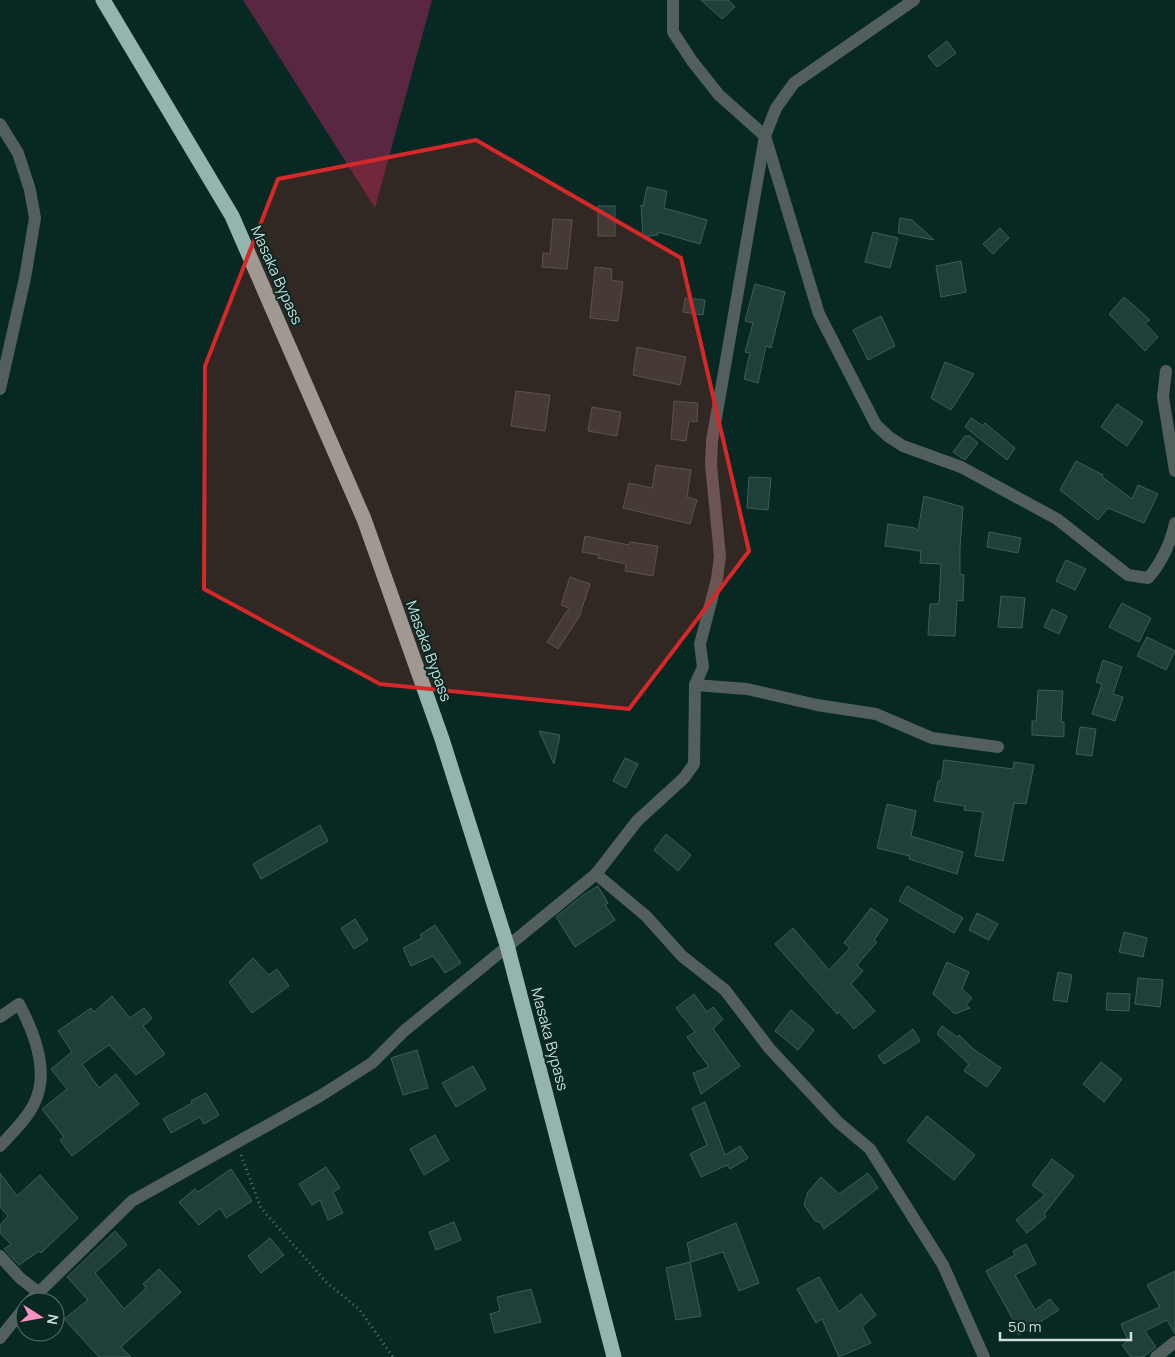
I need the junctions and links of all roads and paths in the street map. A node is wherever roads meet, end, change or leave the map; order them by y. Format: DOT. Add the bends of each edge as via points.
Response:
graph roads {
  1 [pos="103,0"];
  2 [pos="673,0"];
  3 [pos="914,0"];
  4 [pos="0,124"];
  5 [pos="765,136"];
  6 [pos="1166,372"];
  7 [pos="0,389"];
  8 [pos="1175,471"];
  9 [pos="1175,523"];
  10 [pos="695,686"];
  11 [pos="998,747"];
  12 [pos="596,874"];
  13 [pos="507,945"];
  14 [pos="0,1017"];
  15 [pos="0,1146"];
  16 [pos="245,1166"];
  17 [pos="0,1256"];
  18 [pos="38,1292"];
  19 [pos="15,1319"];
  20 [pos="0,1338"];
  21 [pos="1175,1342"];
  22 [pos="394,1357"];
  23 [pos="614,1357"];
  24 [pos="984,1357"];
  25 [pos="1156,1357"];
  1 -- 13 [label="highway, Masaka Bypass" via="232,216 364,519 442,740"];
  2 -- 5 [label="street" via="673,32 719,96"];
  3 -- 5 [label="street" via="794,83 776,108"];
  4 -- 7 [label="street" via="18,153 35,218 26,278"];
  5 -- 9 [label="street" via="819,314 876,425 903,446 961,467 1057,519 1128,575 1137,578 1148,578 1155,570"];
  5 -- 10 [label="street" via="712,441 711,465 720,556 700,644 703,667"];
  6 -- 8 [label="street" via="1163,397"];
  10 -- 11 [label="street" via="747,689 876,714 932,738"];
  10 -- 12 [label="street" via="694,764 684,778 637,821"];
  12 -- 13 [label="street"];
  12 -- 24 [label="street" via="646,916 682,956 725,990 769,1048 838,1122 870,1149 943,1265"];
  13 -- 18 [label="street" via="404,1031 372,1063 320,1096 132,1201"];
  13 -- 23 [label="highway, Masaka Bypass"];
  14 -- 15 [label="street" via="19,1004 34,1033 41,1089 21,1124"];
  16 -- 22 [label="path" via="261,1208 327,1283 359,1309"];
  17 -- 18 [label="street"];
  19 -- 20 [label="street"];
  21 -- 25 [label="street"];
}
